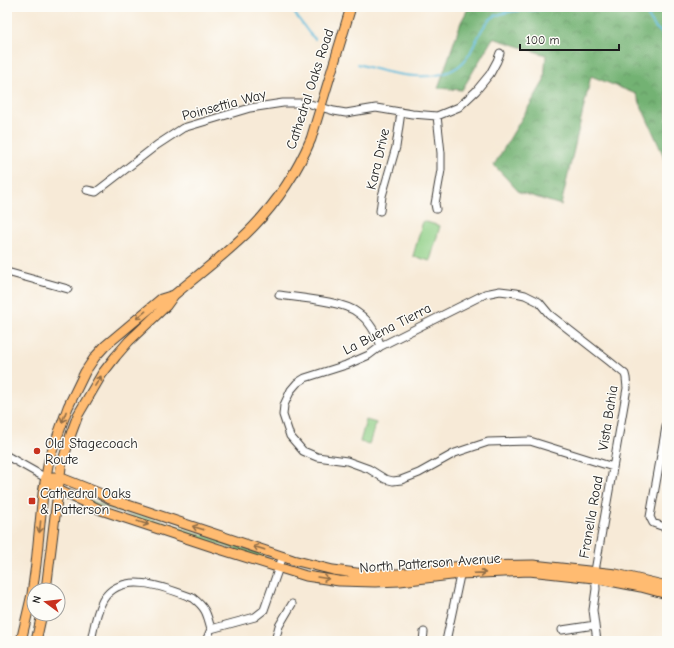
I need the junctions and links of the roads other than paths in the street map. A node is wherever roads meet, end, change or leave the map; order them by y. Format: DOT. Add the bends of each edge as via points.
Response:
graph roads {
  1 [pos="351,7"];
  2 [pos="500,53"];
  3 [pos="322,107"];
  4 [pos="402,112"];
  5 [pos="437,116"];
  6 [pos="87,190"];
  7 [pos="436,209"];
  8 [pos="380,211"];
  9 [pos="7,272"];
  10 [pos="68,289"];
  11 [pos="174,295"];
  12 [pos="279,295"];
  13 [pos="381,346"];
  14 [pos="624,374"];
  15 [pos="667,421"];
  16 [pos="665,447"];
  17 [pos="7,456"];
  18 [pos="613,467"];
  19 [pos="59,477"];
  20 [pos="46,478"];
  21 [pos="58,490"];
  22 [pos="667,528"];
  23 [pos="282,556"];
  24 [pos="279,568"];
  25 [pos="461,570"];
  26 [pos="595,575"];
  27 [pos="47,582"];
  28 [pos="667,586"];
  29 [pos="667,594"];
  30 [pos="292,604"];
  31 [pos="40,622"];
  32 [pos="595,624"];
  33 [pos="211,629"];
  34 [pos="562,630"];
  35 [pos="424,632"];
  36 [pos="21,641"];
  37 [pos="36,641"];
  38 [pos="91,641"];
  39 [pos="206,641"];
  40 [pos="275,641"];
  41 [pos="423,641"];
  42 [pos="446,641"];
  43 [pos="597,641"];
  1 -- 3 [label="main road, Cathedral Oaks Road"];
  2 -- 5 [label="street, Poinsettia Way" via="490,74 472,96 459,107"];
  3 -- 4 [label="street, Poinsettia Way" via="346,113 376,108"];
  3 -- 6 [label="street, Poinsettia Way" via="307,103 266,105 183,128 96,192"];
  3 -- 11 [label="main road, Cathedral Oaks Road" via="303,158 276,200 252,228"];
  4 -- 5 [label="street, Poinsettia Way"];
  4 -- 8 [label="street, Kara Drive"];
  5 -- 7 [label="street" via="441,170"];
  9 -- 10 [label="street"];
  19 -- 11 [label="main road, Cathedral Oaks Road, one-way" via="71,434 88,396 116,356"];
  11 -- 20 [label="main road, Cathedral Oaks Road, one-way" via="161,299 118,334 95,358 68,407 49,460"];
  12 -- 13 [label="street" via="350,307 375,331"];
  13 -- 14 [label="street, La Buena Tierra" via="485,294 500,291 525,295 539,302 549,314"];
  13 -- 18 [label="street, La Buena Tierra" via="369,355 297,383 284,405 283,414 290,436 303,451 317,457 348,461 369,468 385,479 393,481 419,473 455,453 488,442 530,441"];
  14 -- 18 [label="street, Vista Bahia" via="628,388"];
  15 -- 16 [label="street"];
  16 -- 22 [label="street" via="650,512 651,521"];
  17 -- 20 [label="street, North Patterson Avenue"];
  18 -- 26 [label="street, Franella Road"];
  19 -- 20 [label="main road, North Patterson Avenue"];
  19 -- 21 [label="main road, Cathedral Oaks Road"];
  23 -- 19 [label="main road, North Patterson Avenue, one-way" via="110,499 99,492"];
  20 -- 21 [label="main road, North Patterson Avenue"];
  20 -- 36 [label="main road, Cathedral Oaks Road, one-way" via="32,594"];
  21 -- 24 [label="main road, North Patterson Avenue, one-way" via="101,510"];
  21 -- 27 [label="main road, Cathedral Oaks Road"];
  23 -- 24 [label="street"];
  23 -- 25 [label="main road, North Patterson Avenue" via="332,570 364,574"];
  24 -- 25 [label="main road, North Patterson Avenue, one-way" via="306,576 357,582 400,581"];
  24 -- 33 [label="street" via="264,610 256,617"];
  25 -- 26 [label="main road, North Patterson Avenue"];
  25 -- 42 [label="street"];
  26 -- 28 [label="main road, North Patterson Avenue" via="639,579"];
  26 -- 29 [label="main road, North Patterson Avenue"];
  26 -- 32 [label="street, Franella Road"];
  30 -- 40 [label="street" via="279,626"];
  31 -- 37 [label="main road"];
  32 -- 34 [label="street"];
  32 -- 43 [label="street, Franella Road"];
  33 -- 38 [label="street" via="206,611 193,598 133,582 123,584 104,598"];
  33 -- 39 [label="street"];
  35 -- 41 [label="street"];
}
